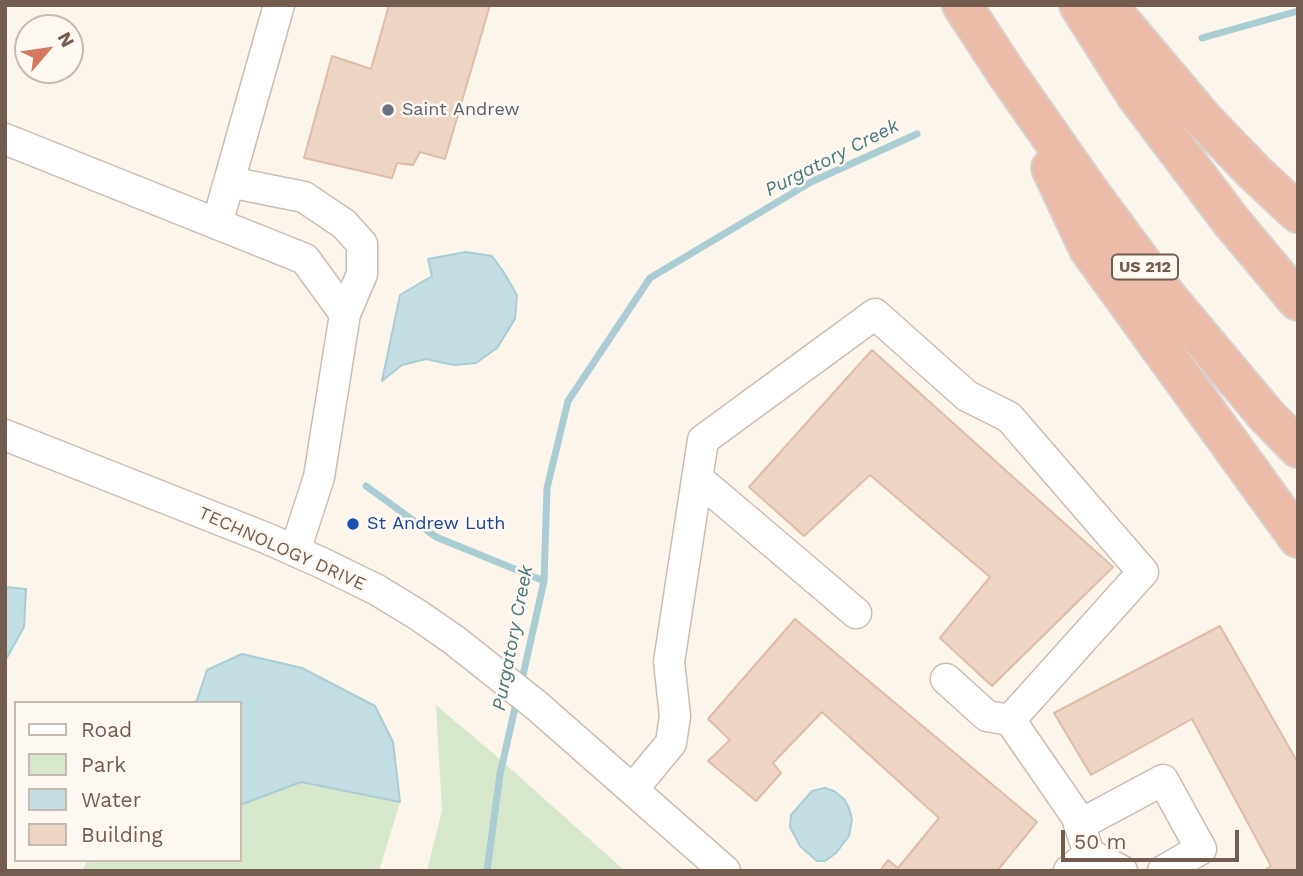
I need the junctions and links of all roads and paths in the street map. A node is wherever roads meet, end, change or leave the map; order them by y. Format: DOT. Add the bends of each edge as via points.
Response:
graph roads {
  1 [pos="279,5"];
  2 [pos="962,5"];
  3 [pos="1079,5"];
  4 [pos="1107,5"];
  5 [pos="1007,74"];
  6 [pos="5,139"];
  7 [pos="229,182"];
  8 [pos="1298,214"];
  9 [pos="217,224"];
  10 [pos="1298,301"];
  11 [pos="345,314"];
  12 [pos="5,435"];
  13 [pos="1298,448"];
  14 [pos="697,478"];
  15 [pos="1298,538"];
  16 [pos="295,551"];
  17 [pos="856,613"];
  18 [pos="946,679"];
  19 [pos="1010,720"];
  20 [pos="633,789"];
  21 [pos="1079,825"];
  22 [pos="1079,862"];
  23 [pos="725,871"];
  24 [pos="1122,871"];
  25 [pos="1163,871"];
  1 -- 7 [label="street"];
  2 -- 5 [label="highway, US 212"];
  3 -- 10 [label="highway" via="1136,95"];
  4 -- 8 [label="highway" via="1204,120"];
  5 -- 13 [label="highway, US 212" via="1167,297"];
  5 -- 15 [label="highway" via="1089,249"];
  6 -- 9 [label="street"];
  7 -- 9 [label="street"];
  7 -- 11 [label="street" via="303,197 344,224 362,244 362,274"];
  9 -- 11 [label="street" via="304,259"];
  11 -- 16 [label="street" via="319,477"];
  12 -- 16 [label="street, TECHNOLOGY DRIVE"];
  14 -- 17 [label="street"];
  14 -- 19 [label="street" via="703,440 876,314 967,396 1009,416 1143,572"];
  14 -- 20 [label="street" via="669,662 675,716 671,743"];
  16 -- 20 [label="street, TECHNOLOGY DRIVE" via="418,615 494,671"];
  18 -- 19 [label="street" via="987,716"];
  19 -- 21 [label="street"];
  20 -- 23 [label="street, TECHNOLOGY DRIVE"];
  21 -- 22 [label="street"];
  21 -- 25 [label="street" via="1163,780 1201,849"];
  22 -- 24 [label="street"];
}
